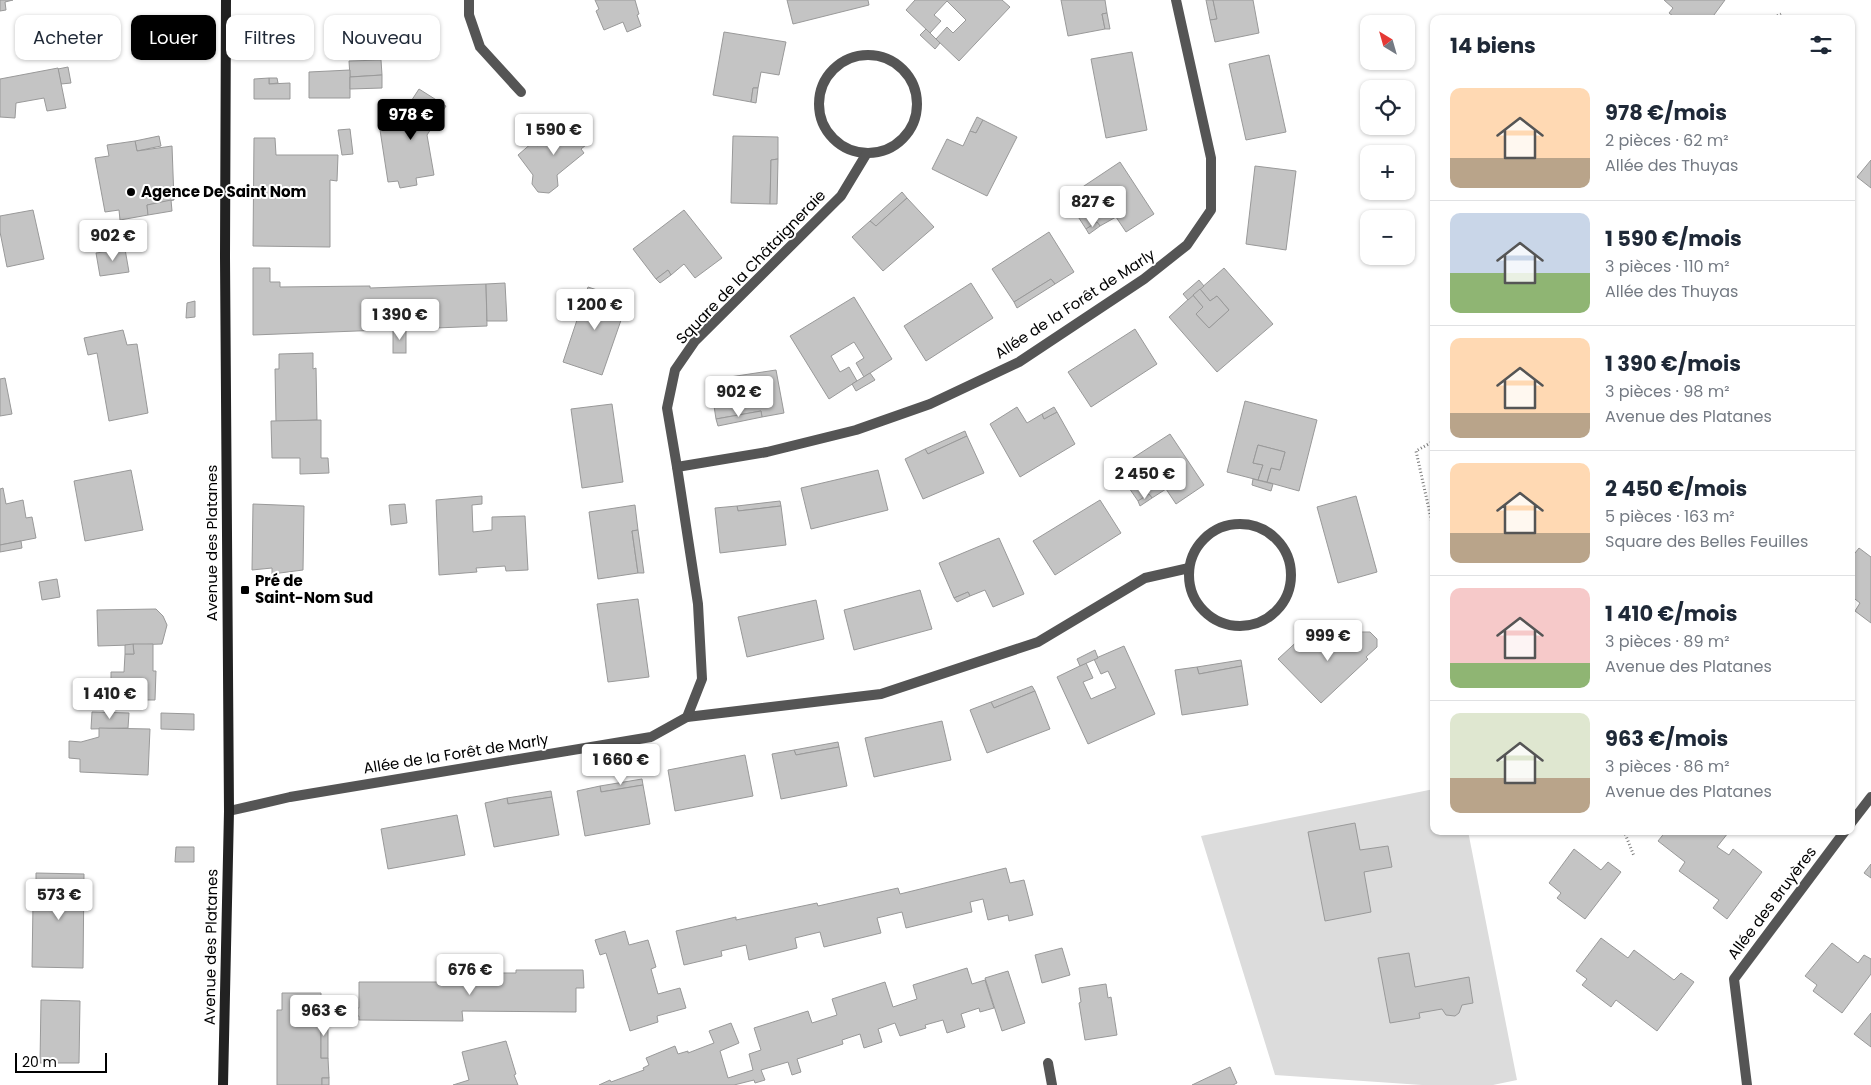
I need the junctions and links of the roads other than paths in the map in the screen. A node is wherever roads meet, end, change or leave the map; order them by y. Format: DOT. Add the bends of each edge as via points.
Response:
graph roads {
  1 [pos="226,0"];
  2 [pos="469,0"];
  3 [pos="1176,0"];
  4 [pos="521,92"];
  5 [pos="868,153"];
  6 [pos="677,467"];
  7 [pos="1189,568"];
  8 [pos="687,717"];
  9 [pos="1871,796"];
  10 [pos="229,811"];
  11 [pos="1855,818"];
  12 [pos="1842,835"];
  13 [pos="1048,1063"];
  14 [pos="224,1085"];
  15 [pos="1052,1085"];
  16 [pos="1747,1085"];
  1 -- 10 [label="street, Avenue des Platanes"];
  2 -- 4 [label="street" via="469,15 480,47"];
  3 -- 6 [label="street, Allée de la Forêt de Marly" via="1211,158 1211,210 1187,244 1144,279 1019,362 930,404 847,432 767,452"];
  5 -- 5 [label="street" via="838,143 821,118 819,103 822,87 840,63 855,56 871,55 888,58 902,68 912,81 917,97 916,114 910,129 899,142 884,150"];
  5 -- 6 [label="street, Square de la Châtaigneraie" via="842,196 695,341 675,370 667,408"];
  6 -- 8 [label="street" via="698,604 702,669 702,679"];
  7 -- 7 [label="street" via="1195,600 1205,613 1234,626 1251,625 1266,619 1287,595 1291,578 1290,561 1270,532 1254,525 1236,523 1205,537 1194,551"];
  7 -- 8 [label="street" via="1145,578 1038,642 881,694"];
  8 -- 10 [label="street, Allée de la Forêt de Marly" via="651,737 290,797"];
  9 -- 11 [label="street"];
  10 -- 14 [label="street, Avenue des Platanes"];
  12 -- 16 [label="street, Allée des Bruyères" via="1734,979"];
  13 -- 15 [label="street"];
}
